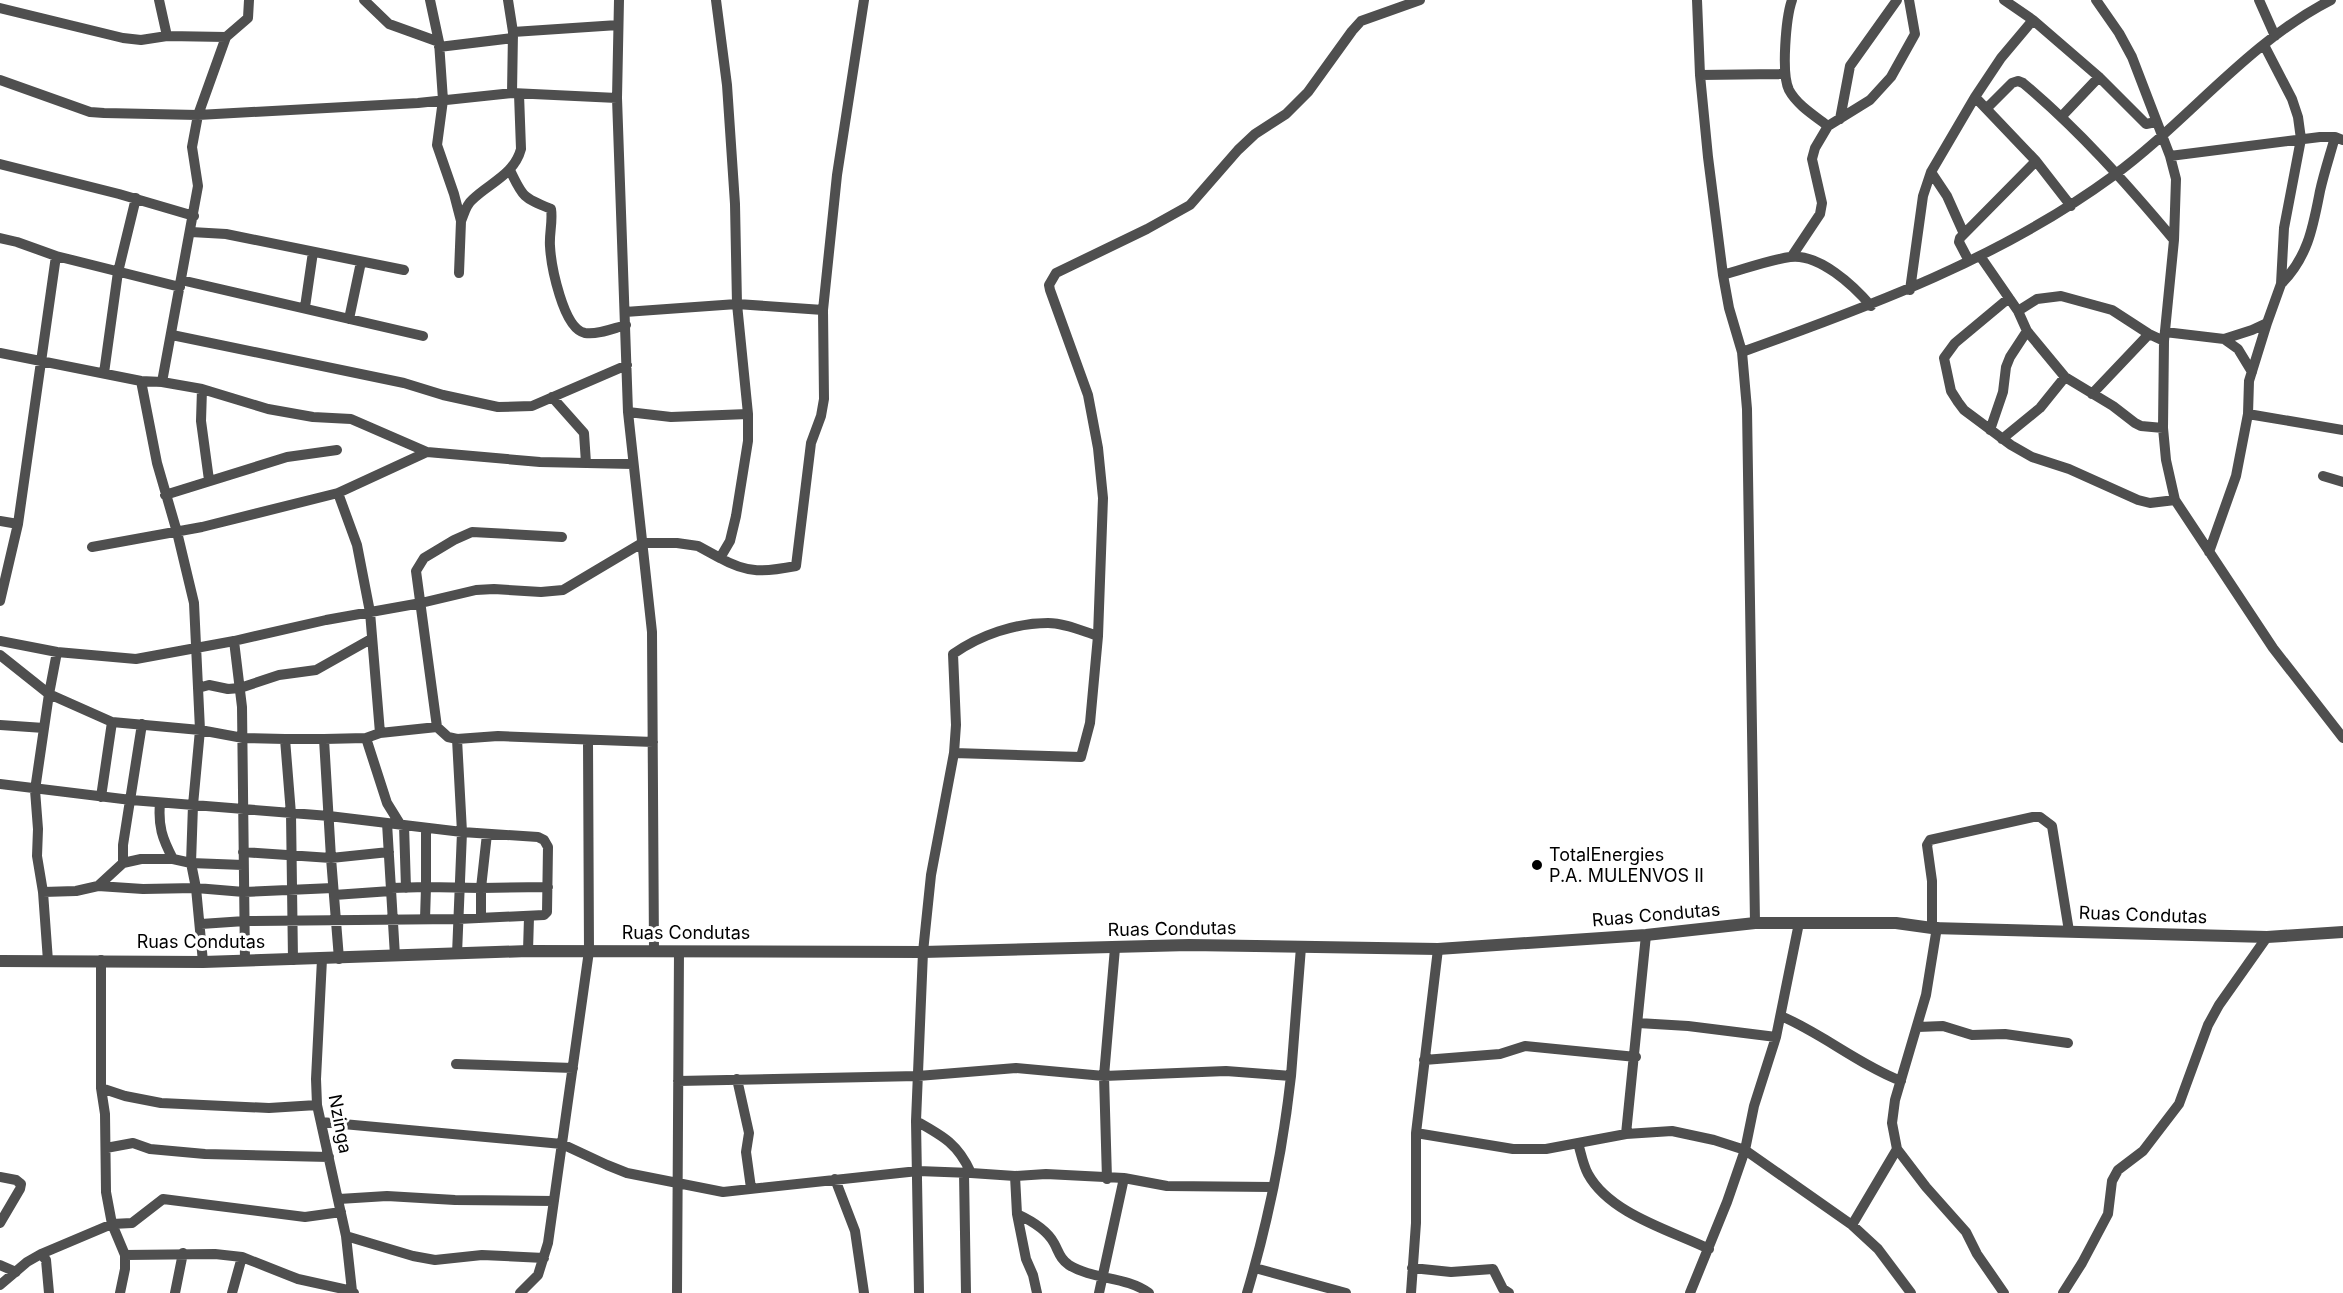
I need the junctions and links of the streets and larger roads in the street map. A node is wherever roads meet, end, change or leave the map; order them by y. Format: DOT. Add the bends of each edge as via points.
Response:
graph roads {
  1 [pos="159,0"];
  2 [pos="249,0"];
  3 [pos="364,0"];
  4 [pos="508,0"];
  5 [pos="619,0"];
  6 [pos="716,0"];
  7 [pos="864,0"];
  8 [pos="1420,0"];
  9 [pos="1698,0"];
  10 [pos="1792,0"];
  11 [pos="1897,0"];
  12 [pos="1909,0"];
  13 [pos="2004,0"];
  14 [pos="2096,0"];
  15 [pos="2259,0"];
  16 [pos="2331,0"];
  17 [pos="433,1"];
  18 [pos="2317,3"];
  19 [pos="0,8"];
  20 [pos="2032,20"];
  21 [pos="618,25"];
  22 [pos="513,35"];
  23 [pos="167,36"];
  24 [pos="2275,36"];
  25 [pos="226,38"];
  26 [pos="439,45"];
  27 [pos="2264,45"];
  28 [pos="1785,74"];
  29 [pos="1700,75"];
  30 [pos="2099,77"];
  31 [pos="0,80"];
  32 [pos="515,93"];
  33 [pos="1975,96"];
  34 [pos="617,98"];
  35 [pos="443,100"];
  36 [pos="1987,108"];
  37 [pos="198,115"];
  38 [pos="2062,116"];
  39 [pos="1840,119"];
  40 [pos="2156,122"];
  41 [pos="1827,126"];
  42 [pos="2163,136"];
  43 [pos="2301,139"];
  44 [pos="2339,139"];
  45 [pos="2170,156"];
  46 [pos="2036,161"];
  47 [pos="0,164"];
  48 [pos="510,170"];
  49 [pos="1930,172"];
  50 [pos="2116,174"];
  51 [pos="136,198"];
  52 [pos="2072,206"];
  53 [pos="194,216"];
  54 [pos="461,221"];
  55 [pos="191,232"];
  56 [pos="1964,234"];
  57 [pos="0,238"];
  58 [pos="2174,240"];
  59 [pos="2283,245"];
  60 [pos="313,252"];
  61 [pos="56,256"];
  62 [pos="1792,256"];
  63 [pos="1980,256"];
  64 [pos="1969,261"];
  65 [pos="361,262"];
  66 [pos="2298,264"];
  67 [pos="404,270"];
  68 [pos="118,272"];
  69 [pos="459,273"];
  70 [pos="1723,275"];
  71 [pos="180,283"];
  72 [pos="2281,284"];
  73 [pos="1910,290"];
  74 [pos="2009,298"];
  75 [pos="737,304"];
  76 [pos="1871,306"];
  77 [pos="305,307"];
  78 [pos="823,310"];
  79 [pos="2018,311"];
  80 [pos="625,312"];
  81 [pos="349,319"];
  82 [pos="2267,322"];
  83 [pos="626,325"];
  84 [pos="2027,331"];
  85 [pos="2149,334"];
  86 [pos="172,335"];
  87 [pos="423,336"];
  88 [pos="2165,336"];
  89 [pos="2224,339"];
  90 [pos="1742,352"];
  91 [pos="0,353"];
  92 [pos="41,363"];
  93 [pos="627,365"];
  94 [pos="104,372"];
  95 [pos="2252,372"];
  96 [pos="2065,377"];
  97 [pos="141,381"];
  98 [pos="162,382"];
  99 [pos="202,389"];
  100 [pos="2092,394"];
  101 [pos="552,397"];
  102 [pos="628,412"];
  103 [pos="748,414"];
  104 [pos="2248,414"];
  105 [pos="2163,428"];
  106 [pos="1990,430"];
  107 [pos="2343,430"];
  108 [pos="2002,439"];
  109 [pos="338,450"];
  110 [pos="427,452"];
  111 [pos="586,463"];
  112 [pos="633,464"];
  113 [pos="2323,476"];
  114 [pos="209,480"];
  115 [pos="2343,482"];
  116 [pos="338,493"];
  117 [pos="165,495"];
  118 [pos="2175,500"];
  119 [pos="0,521"];
  120 [pos="18,525"];
  121 [pos="177,532"];
  122 [pos="562,537"];
  123 [pos="642,543"];
  124 [pos="92,548"];
  125 [pos="2209,552"];
  126 [pos="720,558"];
  127 [pos="0,601"];
  128 [pos="421,603"];
  129 [pos="370,612"];
  130 [pos="1098,636"];
  131 [pos="371,639"];
  132 [pos="0,641"];
  133 [pos="234,641"];
  134 [pos="195,649"];
  135 [pos="57,652"];
  136 [pos="0,655"];
  137 [pos="198,688"];
  138 [pos="240,688"];
  139 [pos="49,694"];
  140 [pos="112,722"];
  141 [pos="142,724"];
  142 [pos="0,725"];
  143 [pos="437,727"];
  144 [pos="44,728"];
  145 [pos="200,730"];
  146 [pos="380,733"];
  147 [pos="243,738"];
  148 [pos="366,738"];
  149 [pos="2343,738"];
  150 [pos="285,739"];
  151 [pos="324,739"];
  152 [pos="457,739"];
  153 [pos="588,740"];
  154 [pos="653,742"];
  155 [pos="954,753"];
  156 [pos="0,784"];
  157 [pos="35,790"];
  158 [pos="101,797"];
  159 [pos="131,800"];
  160 [pos="160,802"];
  161 [pos="193,805"];
  162 [pos="242,809"];
  163 [pos="291,814"];
  164 [pos="329,816"];
  165 [pos="387,823"];
  166 [pos="402,825"];
  167 [pos="426,828"];
  168 [pos="462,832"];
  169 [pos="487,834"];
  170 [pos="243,852"];
  171 [pos="388,852"];
  172 [pos="293,856"];
  173 [pos="331,858"];
  174 [pos="173,859"];
  175 [pos="123,863"];
  176 [pos="191,863"];
  177 [pos="243,865"];
  178 [pos="98,886"];
  179 [pos="426,887"];
  180 [pos="459,887"];
  181 [pos="548,887"];
  182 [pos="196,888"];
  183 [pos="406,888"];
  184 [pos="482,888"];
  185 [pos="391,890"];
  186 [pos="292,891"];
  187 [pos="333,891"];
  188 [pos="43,892"];
  189 [pos="244,892"];
  190 [pos="529,917"];
  191 [pos="481,918"];
  192 [pos="393,919"];
  193 [pos="425,919"];
  194 [pos="458,919"];
  195 [pos="291,920"];
  196 [pos="336,920"];
  197 [pos="245,921"];
  198 [pos="1755,923"];
  199 [pos="1799,923"];
  200 [pos="201,924"];
  201 [pos="1934,927"];
  202 [pos="2069,931"];
  203 [pos="2343,932"];
  204 [pos="1646,935"];
  205 [pos="2267,937"];
  206 [pos="1301,947"];
  207 [pos="1115,948"];
  208 [pos="1438,950"];
  209 [pos="528,951"];
  210 [pos="589,951"];
  211 [pos="654,951"];
  212 [pos="679,951"];
  213 [pos="923,952"];
  214 [pos="458,954"];
  215 [pos="395,956"];
  216 [pos="339,958"];
  217 [pos="322,959"];
  218 [pos="101,960"];
  219 [pos="293,960"];
  220 [pos="0,961"];
  221 [pos="48,961"];
  222 [pos="245,961"];
  223 [pos="203,962"];
  224 [pos="1781,1016"];
  225 [pos="1638,1023"];
  226 [pos="1918,1027"];
  227 [pos="1776,1037"];
  228 [pos="2068,1044"];
  229 [pos="1635,1057"];
  230 [pos="1424,1060"];
  231 [pos="456,1064"];
  232 [pos="573,1068"];
  233 [pos="918,1076"];
  234 [pos="1104,1076"];
  235 [pos="1291,1076"];
  236 [pos="737,1079"];
  237 [pos="678,1081"];
  238 [pos="1901,1081"];
  239 [pos="101,1088"];
  240 [pos="317,1105"];
  241 [pos="916,1121"];
  242 [pos="321,1122"];
  243 [pos="1416,1133"];
  244 [pos="1626,1134"];
  245 [pos="1578,1143"];
  246 [pos="562,1144"];
  247 [pos="106,1148"];
  248 [pos="1897,1149"];
  249 [pos="1745,1150"];
  250 [pos="329,1157"];
  251 [pos="918,1171"];
  252 [pos="967,1173"];
  253 [pos="0,1176"];
  254 [pos="1015,1176"];
  255 [pos="1124,1178"];
  256 [pos="834,1179"];
  257 [pos="1107,1179"];
  258 [pos="677,1184"];
  259 [pos="1273,1187"];
  260 [pos="752,1188"];
  261 [pos="339,1199"];
  262 [pos="554,1201"];
  263 [pos="341,1212"];
  264 [pos="1017,1214"];
  265 [pos="0,1223"];
  266 [pos="112,1224"];
  267 [pos="1852,1225"];
  268 [pos="346,1236"];
  269 [pos="1709,1249"];
  270 [pos="183,1253"];
  271 [pos="41,1254"];
  272 [pos="125,1255"];
  273 [pos="242,1257"];
  274 [pos="544,1258"];
  275 [pos="0,1265"];
  276 [pos="1255,1268"];
  277 [pos="1412,1268"];
  278 [pos="16,1272"];
  279 [pos="1102,1276"];
  280 [pos="0,1285"];
  281 [pos="353,1292"];
  282 [pos="49,1293"];
  283 [pos="120,1293"];
  284 [pos="175,1293"];
  285 [pos="232,1293"];
  286 [pos="520,1293"];
  287 [pos="677,1293"];
  288 [pos="864,1293"];
  289 [pos="919,1293"];
  290 [pos="966,1293"];
  291 [pos="1037,1293"];
  292 [pos="1099,1293"];
  293 [pos="1149,1293"];
  294 [pos="1247,1293"];
  295 [pos="1346,1293"];
  296 [pos="1411,1293"];
  297 [pos="1509,1293"];
  298 [pos="1690,1293"];
  299 [pos="1911,1293"];
  300 [pos="2004,1293"];
  301 [pos="2063,1293"];
  1 -- 23 [label="street"];
  2 -- 25 [label="street" via="246,21"];
  3 -- 26 [label="street" via="389,24"];
  4 -- 22 [label="street"];
  5 -- 21 [label="street"];
  6 -- 75 [label="street" via="735,192"];
  7 -- 78 [label="street" via="837,175"];
  8 -- 130 [label="street" via="1361,21 1308,92 1238,150 1190,205 1056,273 1051,280 1050,290 1088,395 1098,448 1103,498"];
  9 -- 29 [label="street"];
  10 -- 28 [label="street"];
  11 -- 39 [label="street" via="1850,66"];
  12 -- 39 [label="street" via="1915,26 1912,42 1891,77 1870,100"];
  13 -- 20 [label="street"];
  14 -- 40 [label="street" via="2132,57"];
  15 -- 24 [label="street"];
  16 -- 18 [label="street"];
  17 -- 26 [label="street"];
  18 -- 24 [label="street"];
  19 -- 23 [label="street" via="123,38"];
  20 -- 30 [label="street"];
  20 -- 33 [label="street"];
  21 -- 22 [label="street"];
  21 -- 34 [label="street"];
  22 -- 26 [label="street"];
  22 -- 32 [label="street"];
  23 -- 25 [label="street"];
  24 -- 27 [label="street"];
  25 -- 37 [label="street"];
  26 -- 35 [label="street"];
  27 -- 42 [label="street"];
  27 -- 43 [label="street" via="2292,99"];
  28 -- 29 [label="street"];
  28 -- 41 [label="street" via="1797,100"];
  29 -- 70 [label="street"];
  30 -- 38 [label="street"];
  30 -- 40 [label="street" via="2146,124"];
  31 -- 37 [label="street" via="90,111"];
  32 -- 34 [label="street"];
  32 -- 35 [label="street"];
  32 -- 48 [label="street" via="521,149"];
  33 -- 36 [label="street"];
  33 -- 49 [label="street"];
  34 -- 80 [label="street"];
  35 -- 37 [label="street"];
  35 -- 54 [label="street" via="437,145"];
  36 -- 38 [label="street" via="2018,81"];
  36 -- 46 [label="street"];
  37 -- 53 [label="street" via="192,147 198,186"];
  38 -- 50 [label="street"];
  39 -- 41 [label="street"];
  40 -- 42 [label="street"];
  41 -- 62 [label="street" via="1812,159 1822,203 1820,214"];
  42 -- 45 [label="street"];
  42 -- 50 [label="street"];
  43 -- 44 [label="street"];
  43 -- 45 [label="street"];
  43 -- 59 [label="street"];
  44 -- 66 [label="street" via="2320,190 2314,226"];
  45 -- 58 [label="street" via="2176,179"];
  46 -- 52 [label="street"];
  46 -- 56 [label="street"];
  47 -- 51 [label="street"];
  48 -- 54 [label="street" via="472,200"];
  48 -- 83 [label="street" via="530,202 551,209 550,249 559,293 573,325 586,333"];
  49 -- 56 [label="street" via="1947,196"];
  49 -- 73 [label="street"];
  50 -- 52 [label="street"];
  50 -- 58 [label="street"];
  51 -- 53 [label="street"];
  51 -- 68 [label="street"];
  52 -- 63 [label="street"];
  53 -- 55 [label="street"];
  54 -- 69 [label="street"];
  55 -- 60 [label="street" via="225,234"];
  55 -- 71 [label="street"];
  56 -- 64 [label="street" via="1959,242"];
  57 -- 61 [label="street"];
  58 -- 88 [label="street"];
  59 -- 66 [label="street"];
  59 -- 72 [label="street"];
  60 -- 65 [label="street"];
  60 -- 77 [label="street"];
  61 -- 68 [label="street"];
  61 -- 92 [label="street"];
  62 -- 70 [label="street"];
  62 -- 76 [label="street" via="1842,276"];
  63 -- 64 [label="street"];
  63 -- 74 [label="street"];
  64 -- 73 [label="street"];
  65 -- 67 [label="street"];
  65 -- 81 [label="street"];
  66 -- 72 [label="street"];
  68 -- 71 [label="street"];
  68 -- 94 [label="street"];
  70 -- 90 [label="street"];
  71 -- 77 [label="street"];
  71 -- 86 [label="street"];
  72 -- 82 [label="street"];
  73 -- 76 [label="street"];
  74 -- 79 [label="street"];
  74 -- 106 [label="street" via="1955,343 1944,358 1951,391 1958,402"];
  75 -- 78 [label="street"];
  75 -- 80 [label="street"];
  75 -- 103 [label="street"];
  76 -- 90 [label="street"];
  77 -- 81 [label="street"];
  78 -- 126 [label="street" via="824,399 811,443 796,567 760,572"];
  79 -- 84 [label="street"];
  79 -- 85 [label="street" via="2037,299 2061,296 2112,310"];
  80 -- 83 [label="street"];
  81 -- 87 [label="street"];
  82 -- 89 [label="street"];
  82 -- 95 [label="street"];
  83 -- 93 [label="street"];
  84 -- 96 [label="street"];
  84 -- 106 [label="street" via="2010,357 2004,392"];
  85 -- 88 [label="street"];
  85 -- 100 [label="street"];
  86 -- 98 [label="street"];
  86 -- 101 [label="street" via="404,383 498,407 532,406"];
  88 -- 89 [label="street"];
  88 -- 105 [label="street"];
  89 -- 95 [label="street" via="2238,349"];
  90 -- 198 [label="street" via="1747,409"];
  91 -- 92 [label="street"];
  92 -- 94 [label="street"];
  92 -- 120 [label="street"];
  93 -- 101 [label="street"];
  93 -- 102 [label="street"];
  94 -- 97 [label="street"];
  95 -- 104 [label="street"];
  96 -- 100 [label="street"];
  96 -- 108 [label="street" via="2035,413"];
  97 -- 98 [label="street"];
  97 -- 117 [label="street"];
  98 -- 99 [label="street"];
  99 -- 110 [label="street" via="268,409 351,419"];
  99 -- 114 [label="street" via="201,421"];
  100 -- 105 [label="street" via="2135,423"];
  101 -- 111 [label="street" via="584,433"];
  102 -- 103 [label="street" via="671,417"];
  102 -- 112 [label="street"];
  103 -- 126 [label="street" via="748,441 736,516 730,541"];
  104 -- 107 [label="street"];
  104 -- 125 [label="street" via="2236,476"];
  105 -- 118 [label="street"];
  106 -- 108 [label="street"];
  108 -- 118 [label="street" via="2032,457 2138,500"];
  109 -- 114 [label="street" via="287,457"];
  110 -- 111 [label="street"];
  110 -- 116 [label="street"];
  111 -- 112 [label="street"];
  112 -- 123 [label="street"];
  113 -- 115 [label="street"];
  114 -- 117 [label="street"];
  116 -- 121 [label="street"];
  116 -- 129 [label="street" via="356,540"];
  117 -- 121 [label="street"];
  118 -- 125 [label="street"];
  119 -- 120 [label="street"];
  120 -- 127 [label="street"];
  121 -- 124 [label="street"];
  121 -- 134 [label="street" via="194,603"];
  122 -- 128 [label="street" via="480,531 463,535 417,566"];
  123 -- 126 [label="street" via="698,546"];
  123 -- 128 [label="street" via="563,590 476,590"];
  123 -- 154 [label="street" via="652,632"];
  125 -- 149 [label="street" via="2273,648"];
  128 -- 129 [label="street"];
  128 -- 143 [label="street"];
  129 -- 131 [label="street"];
  129 -- 133 [label="street"];
  130 -- 155 [label="street" via="1090,723 1082,757"];
  130 -- 155 [label="street" via="1059,625 1021,626 976,640 953,654"];
  131 -- 138 [label="street" via="321,669 279,675"];
  131 -- 146 [label="street"];
  132 -- 135 [label="street"];
  133 -- 134 [label="street"];
  133 -- 138 [label="street"];
  134 -- 135 [label="street" via="131,659"];
  134 -- 137 [label="street"];
  135 -- 139 [label="street"];
  136 -- 139 [label="street"];
  137 -- 138 [label="street"];
  137 -- 145 [label="street"];
  138 -- 147 [label="street"];
  139 -- 140 [label="street"];
  139 -- 144 [label="street"];
  140 -- 141 [label="street"];
  140 -- 158 [label="street"];
  141 -- 145 [label="street"];
  141 -- 159 [label="street"];
  142 -- 144 [label="street"];
  143 -- 146 [label="street"];
  143 -- 152 [label="street"];
  144 -- 157 [label="street"];
  145 -- 147 [label="street"];
  145 -- 161 [label="street"];
  146 -- 148 [label="street"];
  147 -- 150 [label="street"];
  147 -- 162 [label="street"];
  148 -- 151 [label="street"];
  148 -- 166 [label="street" via="387,803"];
  150 -- 151 [label="street"];
  150 -- 163 [label="street"];
  151 -- 164 [label="street"];
  152 -- 153 [label="street" via="498,736"];
  152 -- 168 [label="street"];
  153 -- 154 [label="street"];
  153 -- 210 [label="street"];
  154 -- 211 [label="street"];
  155 -- 213 [label="street" via="931,875"];
  156 -- 157 [label="street"];
  157 -- 158 [label="street"];
  157 -- 188 [label="street" via="37,856"];
  158 -- 159 [label="street"];
  159 -- 160 [label="street"];
  159 -- 175 [label="street"];
  160 -- 161 [label="street"];
  160 -- 174 [label="street" via="158,823"];
  161 -- 162 [label="street"];
  161 -- 176 [label="street"];
  162 -- 163 [label="street"];
  162 -- 170 [label="street"];
  163 -- 164 [label="street"];
  163 -- 172 [label="street"];
  164 -- 165 [label="street"];
  164 -- 173 [label="street"];
  165 -- 166 [label="street"];
  165 -- 171 [label="street"];
  166 -- 167 [label="street"];
  166 -- 183 [label="street"];
  167 -- 168 [label="street"];
  167 -- 179 [label="street"];
  168 -- 169 [label="street"];
  168 -- 180 [label="street"];
  169 -- 181 [label="street" via="544,840 548,847"];
  169 -- 184 [label="street"];
  170 -- 172 [label="street"];
  170 -- 177 [label="street"];
  171 -- 173 [label="street"];
  171 -- 185 [label="street"];
  172 -- 173 [label="street"];
  172 -- 186 [label="street"];
  173 -- 187 [label="street"];
  174 -- 175 [label="street"];
  174 -- 176 [label="street"];
  175 -- 178 [label="street"];
  176 -- 177 [label="street"];
  176 -- 182 [label="street"];
  177 -- 189 [label="street"];
  178 -- 182 [label="street"];
  178 -- 188 [label="street"];
  179 -- 180 [label="street"];
  179 -- 183 [label="street"];
  179 -- 193 [label="street"];
  180 -- 184 [label="street"];
  180 -- 194 [label="street"];
  181 -- 184 [label="street"];
  181 -- 190 [label="street" via="547,913"];
  182 -- 189 [label="street"];
  182 -- 200 [label="street"];
  183 -- 185 [label="street"];
  184 -- 191 [label="street"];
  185 -- 187 [label="street"];
  185 -- 192 [label="street"];
  186 -- 187 [label="street"];
  186 -- 189 [label="street"];
  186 -- 195 [label="street"];
  187 -- 196 [label="street"];
  188 -- 221 [label="street"];
  189 -- 197 [label="street"];
  190 -- 191 [label="street"];
  190 -- 209 [label="street"];
  191 -- 194 [label="street"];
  192 -- 193 [label="street"];
  192 -- 196 [label="street"];
  192 -- 215 [label="street"];
  193 -- 194 [label="street"];
  194 -- 214 [label="street"];
  195 -- 196 [label="street"];
  195 -- 197 [label="street"];
  195 -- 219 [label="street"];
  196 -- 216 [label="street"];
  197 -- 200 [label="street"];
  197 -- 222 [label="street"];
  198 -- 199 [label="street, Ruas Condutas"];
  198 -- 204 [label="street, Ruas Condutas"];
  199 -- 201 [label="street, Ruas Condutas"];
  199 -- 224 [label="street"];
  200 -- 223 [label="street"];
  201 -- 202 [label="street, Ruas Condutas"];
  201 -- 202 [label="street" via="1930,840 2033,817 2052,826"];
  201 -- 226 [label="street"];
  202 -- 205 [label="street, Ruas Condutas"];
  203 -- 205 [label="street, Ruas Condutas"];
  204 -- 208 [label="street, Ruas Condutas"];
  204 -- 225 [label="street"];
  205 -- 301 [label="street" via="2208,1024 2178,1104 2144,1151 2118,1170 2112,1181 2108,1214"];
  206 -- 207 [label="street, Ruas Condutas"];
  206 -- 208 [label="street, Ruas Condutas"];
  206 -- 235 [label="street"];
  207 -- 213 [label="street, Ruas Condutas"];
  207 -- 234 [label="street"];
  208 -- 230 [label="street"];
  209 -- 210 [label="street, Ruas Condutas"];
  209 -- 214 [label="street, Ruas Condutas"];
  210 -- 211 [label="street, Ruas Condutas"];
  210 -- 232 [label="street"];
  211 -- 212 [label="street, Ruas Condutas"];
  212 -- 213 [label="street, Ruas Condutas"];
  212 -- 237 [label="street"];
  213 -- 233 [label="street"];
  214 -- 215 [label="street, Ruas Condutas"];
  215 -- 216 [label="street, Ruas Condutas"];
  216 -- 217 [label="street, Ruas Condutas"];
  217 -- 219 [label="street, Ruas Condutas"];
  217 -- 240 [label="street, Nzinga"];
  218 -- 221 [label="street, Ruas Condutas"];
  218 -- 223 [label="street, Ruas Condutas"];
  218 -- 239 [label="street"];
  219 -- 222 [label="street, Ruas Condutas"];
  220 -- 221 [label="street, Ruas Condutas"];
  222 -- 223 [label="street, Ruas Condutas"];
  224 -- 227 [label="street"];
  224 -- 238 [label="street"];
  225 -- 227 [label="street"];
  225 -- 229 [label="street"];
  226 -- 228 [label="street" via="1943,1026 1972,1035 2005,1034"];
  226 -- 238 [label="street"];
  227 -- 249 [label="street"];
  229 -- 230 [label="street" via="1525,1046 1500,1054"];
  229 -- 244 [label="street"];
  230 -- 243 [label="street"];
  231 -- 232 [label="street"];
  232 -- 246 [label="street"];
  233 -- 234 [label="street" via="1016,1068"];
  233 -- 236 [label="street"];
  233 -- 241 [label="street"];
  234 -- 235 [label="street" via="1226,1071"];
  234 -- 257 [label="street"];
  235 -- 259 [label="street" via="1286,1126"];
  236 -- 237 [label="street"];
  236 -- 260 [label="street" via="749,1133 746,1152"];
  237 -- 258 [label="street"];
  238 -- 248 [label="street" via="1892,1117"];
  239 -- 240 [label="street" via="161,1104"];
  239 -- 247 [label="street"];
  240 -- 242 [label="street, Nzinga"];
  241 -- 251 [label="street"];
  241 -- 252 [label="street" via="952,1143 964,1158"];
  242 -- 246 [label="street"];
  242 -- 250 [label="street, Nzinga"];
  243 -- 245 [label="street" via="1513,1149 1546,1149"];
  243 -- 277 [label="street"];
  244 -- 245 [label="street"];
  244 -- 249 [label="street" via="1672,1131"];
  245 -- 269 [label="street" via="1588,1173 1612,1201"];
  246 -- 258 [label="street" via="619,1170"];
  246 -- 262 [label="street"];
  247 -- 250 [label="street" via="133,1143 150,1149 205,1154"];
  247 -- 266 [label="street" via="106,1192"];
  248 -- 267 [label="street"];
  248 -- 300 [label="street" via="1966,1232"];
  249 -- 267 [label="street"];
  249 -- 269 [label="street"];
  250 -- 261 [label="street, Nzinga"];
  251 -- 252 [label="street"];
  251 -- 256 [label="street"];
  251 -- 289 [label="street"];
  252 -- 254 [label="street"];
  252 -- 290 [label="street"];
  253 -- 265 [label="street" via="21,1184"];
  254 -- 257 [label="street" via="1046,1174"];
  254 -- 264 [label="street"];
  255 -- 257 [label="street"];
  255 -- 259 [label="street" via="1167,1186"];
  255 -- 279 [label="street"];
  256 -- 260 [label="street"];
  256 -- 288 [label="street" via="855,1232"];
  258 -- 260 [label="street" via="723,1192"];
  258 -- 287 [label="street"];
  259 -- 276 [label="street"];
  261 -- 262 [label="street" via="387,1196"];
  261 -- 263 [label="street, Nzinga"];
  262 -- 274 [label="street"];
  263 -- 266 [label="street" via="305,1217 163,1199 132,1223"];
  263 -- 268 [label="street, Nzinga"];
  264 -- 279 [label="street" via="1045,1232 1065,1263"];
  264 -- 291 [label="street"];
  266 -- 271 [label="street"];
  266 -- 272 [label="street"];
  267 -- 299 [label="street" via="1878,1249"];
  268 -- 274 [label="street" via="435,1260 482,1255"];
  268 -- 281 [label="street, Nzinga"];
  269 -- 298 [label="street"];
  270 -- 272 [label="street"];
  270 -- 273 [label="street"];
  270 -- 284 [label="street"];
  271 -- 278 [label="street"];
  271 -- 282 [label="street" via="46,1260"];
  272 -- 283 [label="street"];
  273 -- 281 [label="street" via="298,1279"];
  273 -- 285 [label="street"];
  274 -- 286 [label="street" via="538,1275"];
  275 -- 278 [label="street"];
  276 -- 294 [label="street"];
  276 -- 295 [label="street"];
  277 -- 296 [label="street"];
  277 -- 297 [label="street" via="1451,1272 1493,1269"];
  278 -- 280 [label="street"];
  279 -- 292 [label="street"];
  279 -- 293 [label="street"];
}
